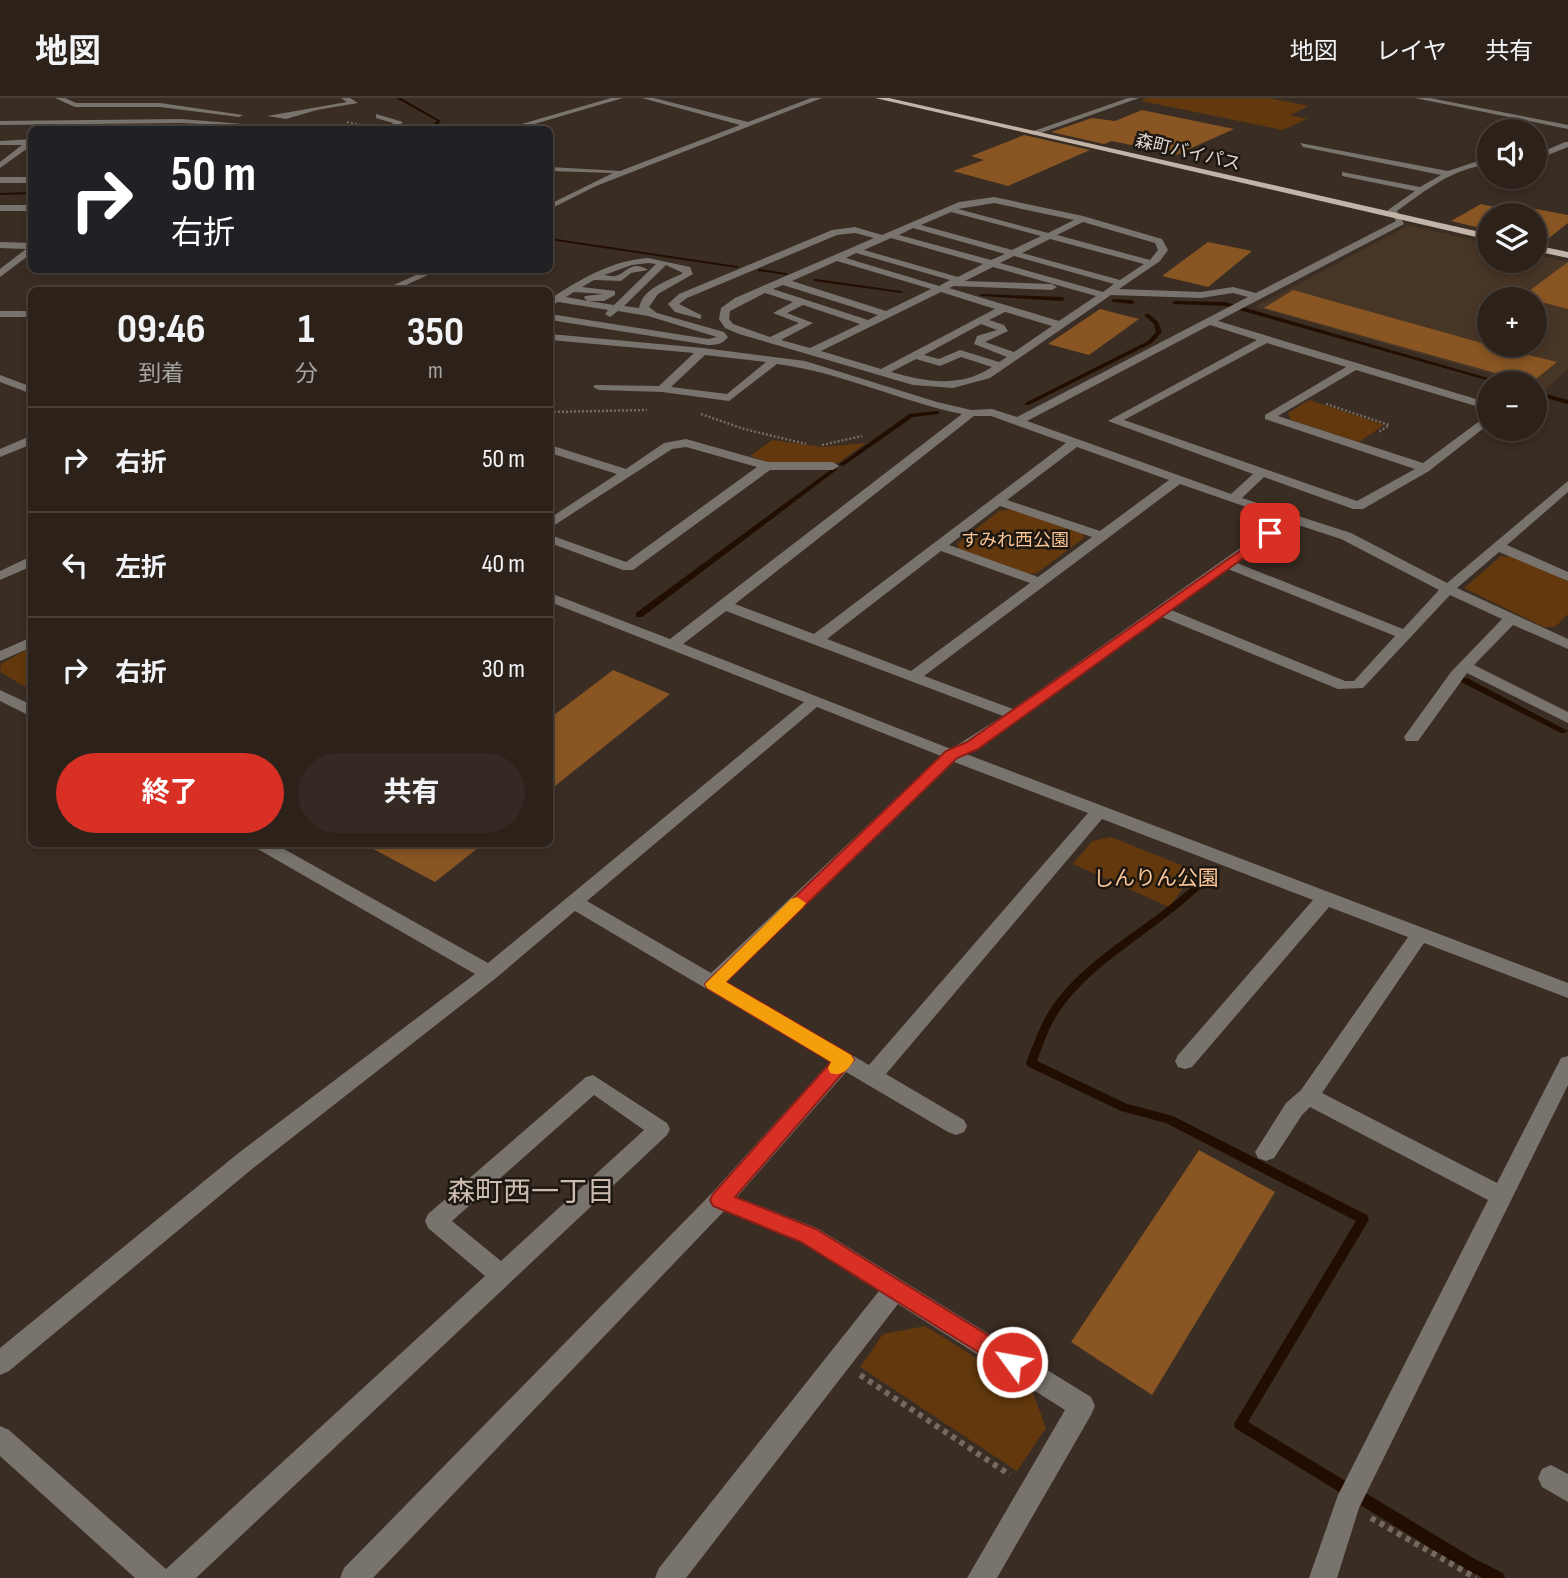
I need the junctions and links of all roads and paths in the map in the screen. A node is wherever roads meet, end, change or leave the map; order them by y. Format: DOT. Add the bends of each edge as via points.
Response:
graph roads {
  1 [pos="60,98"];
  2 [pos="133,98"];
  3 [pos="345,98"];
  4 [pos="619,98"];
  5 [pos="646,98"];
  6 [pos="818,98"];
  7 [pos="880,98"];
  8 [pos="1135,98"];
  9 [pos="1419,98"];
  10 [pos="1436,99"];
  11 [pos="211,100"];
  12 [pos="75,105"];
  13 [pos="117,106"];
  14 [pos="196,108"];
  15 [pos="254,116"];
  16 [pos="266,116"];
  17 [pos="379,116"];
  18 [pos="55,122"];
  19 [pos="99,122"];
  20 [pos="142,122"];
  21 [pos="0,123"];
  22 [pos="749,124"];
  23 [pos="50,126"];
  24 [pos="94,126"];
  25 [pos="138,126"];
  26 [pos="234,126"];
  27 [pos="394,126"];
  28 [pos="519,126"];
  29 [pos="1568,127"];
  30 [pos="1032,133"];
  31 [pos="28,142"];
  32 [pos="0,143"];
  33 [pos="28,144"];
  34 [pos="1568,144"];
  35 [pos="1303,145"];
  36 [pos="1547,153"];
  37 [pos="1374,159"];
  38 [pos="1477,162"];
  39 [pos="0,166"];
  40 [pos="1362,167"];
  41 [pos="553,169"];
  42 [pos="626,172"];
  43 [pos="1345,174"];
  44 [pos="1451,174"];
  45 [pos="28,179"];
  46 [pos="0,180"];
  47 [pos="1423,190"];
  48 [pos="553,205"];
  49 [pos="1031,206"];
  50 [pos="0,208"];
  51 [pos="28,208"];
  52 [pos="949,209"];
  53 [pos="1395,216"];
  54 [pos="982,218"];
  55 [pos="926,219"];
  56 [pos="1083,219"];
  57 [pos="912,225"];
  58 [pos="1114,227"];
  59 [pos="1020,228"];
  60 [pos="1477,234"];
  61 [pos="1004,235"];
  62 [pos="887,236"];
  63 [pos="1050,236"];
  64 [pos="1077,243"];
  65 [pos="0,245"];
  66 [pos="1027,247"];
  67 [pos="28,250"];
  68 [pos="855,250"];
  69 [pos="1105,251"];
  70 [pos="1547,251"];
  71 [pos="28,252"];
  72 [pos="1014,253"];
  73 [pos="1568,255"];
  74 [pos="837,258"];
  75 [pos="1102,262"];
  76 [pos="1151,263"];
  77 [pos="992,264"];
  78 [pos="658,266"];
  79 [pos="922,270"];
  80 [pos="427,273"];
  81 [pos="0,274"];
  82 [pos="1133,275"];
  83 [pos="904,278"];
  84 [pos="782,281"];
  85 [pos="955,282"];
  86 [pos="1121,283"];
  87 [pos="395,287"];
  88 [pos="764,289"];
  89 [pos="940,289"];
  90 [pos="1080,289"];
  91 [pos="1106,294"];
  92 [pos="1258,297"];
  93 [pos="553,301"];
  94 [pos="571,301"];
  95 [pos="802,302"];
  96 [pos="617,308"];
  97 [pos="1004,308"];
  98 [pos="649,313"];
  99 [pos="0,314"];
  100 [pos="28,314"];
  101 [pos="888,315"];
  102 [pos="553,318"];
  103 [pos="574,321"];
  104 [pos="602,321"];
  105 [pos="981,321"];
  106 [pos="1210,322"];
  107 [pos="869,324"];
  108 [pos="1060,325"];
  109 [pos="725,330"];
  110 [pos="553,337"];
  111 [pos="1266,339"];
  112 [pos="772,340"];
  113 [pos="703,351"];
  114 [pos="811,352"];
  115 [pos="914,355"];
  116 [pos="1015,356"];
  117 [pos="775,360"];
  118 [pos="1000,366"];
  119 [pos="1355,366"];
  120 [pos="881,373"];
  121 [pos="0,379"];
  122 [pos="599,387"];
  123 [pos="662,389"];
  124 [pos="28,390"];
  125 [pos="1303,397"];
  126 [pos="1477,403"];
  127 [pos="658,409"];
  128 [pos="553,412"];
  129 [pos="971,412"];
  130 [pos="690,413"];
  131 [pos="1018,421"];
  132 [pos="1477,428"];
  133 [pos="862,436"];
  134 [pos="28,442"];
  135 [pos="1076,442"];
  136 [pos="1358,446"];
  137 [pos="553,450"];
  138 [pos="0,453"];
  139 [pos="767,466"];
  140 [pos="833,466"];
  141 [pos="1425,468"];
  142 [pos="1262,472"];
  143 [pos="627,473"];
  144 [pos="1178,479"];
  145 [pos="1568,485"];
  146 [pos="1233,499"];
  147 [pos="998,501"];
  148 [pos="1291,518"];
  149 [pos="553,522"];
  150 [pos="1102,536"];
  151 [pos="553,540"];
  152 [pos="939,546"];
  153 [pos="1498,546"];
  154 [pos="28,562"];
  155 [pos="1227,564"];
  156 [pos="0,576"];
  157 [pos="1568,577"];
  158 [pos="1040,583"];
  159 [pos="1448,589"];
  160 [pos="553,598"];
  161 [pos="726,606"];
  162 [pos="1161,611"];
  163 [pos="1511,618"];
  164 [pos="1405,635"];
  165 [pos="817,639"];
  166 [pos="1565,639"];
  167 [pos="28,643"];
  168 [pos="672,645"];
  169 [pos="0,657"];
  170 [pos="1465,666"];
  171 [pos="914,676"];
  172 [pos="0,695"];
  173 [pos="815,701"];
  174 [pos="28,710"];
  175 [pos="1015,715"];
  176 [pos="1568,718"];
  177 [pos="1412,737"];
  178 [pos="952,755"];
  179 [pos="1100,811"];
  180 [pos="267,847"];
  181 [pos="1326,898"];
  182 [pos="574,902"];
  183 [pos="1420,934"];
  184 [pos="489,973"];
  185 [pos="713,984"];
  186 [pos="1568,991"];
  187 [pos="844,1060"];
  188 [pos="1185,1061"];
  189 [pos="1568,1064"];
  190 [pos="871,1077"];
  191 [pos="1308,1096"];
  192 [pos="956,1126"];
  193 [pos="1266,1152"];
  194 [pos="1502,1196"];
  195 [pos="720,1200"];
  196 [pos="502,1276"];
  197 [pos="895,1289"];
  198 [pos="840,1361"];
  199 [pos="0,1363"];
  200 [pos="0,1439"];
  201 [pos="1034,1491"];
  202 [pos="1347,1504"];
  203 [pos="156,1578"];
  204 [pos="176,1578"];
  205 [pos="354,1578"];
  206 [pos="670,1578"];
  207 [pos="981,1578"];
  208 [pos="1322,1578"];
  209 [pos="1476,1578"];
  1 -- 12 [label="street"];
  2 -- 13 [label="street"];
  3 -- 16 [label="street" via="354,103 286,117"];
  4 -- 28 [label="street"];
  5 -- 22 [label="street"];
  6 -- 22 [label="street"];
  7 -- 30 [label="main road, 森町バイパス"];
  8 -- 30 [label="street"];
  9 -- 10 [label="street"];
  10 -- 29 [label="street"];
  11 -- 14 [label="street"];
  12 -- 13 [label="street"];
  12 -- 18 [label="street"];
  13 -- 14 [label="street"];
  14 -- 15 [label="street"];
  17 -- 27 [label="street" via="399,122"];
  18 -- 19 [label="street"];
  18 -- 21 [label="street"];
  18 -- 23 [label="street"];
  19 -- 20 [label="street"];
  19 -- 24 [label="street"];
  20 -- 25 [label="street"];
  20 -- 26 [label="street"];
  22 -- 42 [label="street"];
  30 -- 53 [label="main road, 森町バイパス"];
  31 -- 32 [label="street"];
  33 -- 39 [label="street"];
  34 -- 36 [label="street"];
  35 -- 37 [label="street"];
  37 -- 40 [label="street"];
  37 -- 44 [label="street"];
  38 -- 44 [label="street"];
  41 -- 42 [label="street"];
  42 -- 48 [label="street"];
  43 -- 47 [label="street"];
  44 -- 47 [label="street"];
  45 -- 46 [label="street"];
  47 -- 53 [label="street" via="1391,210"];
  49 -- 52 [label="street" via="985,200"];
  49 -- 56 [label="street"];
  49 -- 59 [label="street" via="1010,216 1033,222"];
  50 -- 51 [label="street"];
  52 -- 54 [label="street"];
  52 -- 55 [label="street"];
  53 -- 60 [label="main road, 森町バイパス"];
  53 -- 92 [label="street" via="1401,222"];
  54 -- 59 [label="street"];
  54 -- 61 [label="street" via="974,225 1002,230"];
  55 -- 57 [label="street"];
  55 -- 66 [label="street"];
  56 -- 58 [label="street"];
  56 -- 63 [label="street"];
  57 -- 62 [label="street"];
  57 -- 72 [label="street"];
  58 -- 69 [label="street" via="1094,237 1119,244"];
  58 -- 76 [label="street" via="1159,241 1162,253"];
  59 -- 63 [label="street"];
  62 -- 68 [label="street"];
  62 -- 77 [label="street"];
  62 -- 109 [label="street" via="855,230 835,232 673,304"];
  63 -- 64 [label="street"];
  63 -- 66 [label="street"];
  64 -- 69 [label="street"];
  64 -- 75 [label="street" via="1068,249 1101,257"];
  65 -- 67 [label="street"];
  66 -- 72 [label="street"];
  66 -- 82 [label="street"];
  68 -- 74 [label="street"];
  68 -- 79 [label="street"];
  69 -- 76 [label="street"];
  70 -- 73 [label="main road"];
  71 -- 81 [label="street"];
  72 -- 77 [label="street"];
  72 -- 86 [label="street"];
  74 -- 83 [label="street"];
  74 -- 84 [label="street"];
  76 -- 82 [label="street"];
  77 -- 85 [label="street"];
  77 -- 90 [label="street"];
  78 -- 93 [label="street" via="628,260 597,283 573,289"];
  78 -- 96 [label="street"];
  78 -- 98 [label="street" via="689,271 648,297 644,305"];
  79 -- 83 [label="street"];
  79 -- 85 [label="street"];
  80 -- 87 [label="street"];
  82 -- 86 [label="street"];
  83 -- 89 [label="street"];
  84 -- 88 [label="street"];
  84 -- 101 [label="street"];
  85 -- 89 [label="street"];
  85 -- 90 [label="street"];
  86 -- 91 [label="street"];
  88 -- 95 [label="street"];
  88 -- 109 [label="street" via="727,307"];
  89 -- 97 [label="street"];
  89 -- 101 [label="street"];
  90 -- 91 [label="street"];
  91 -- 92 [label="street" via="1201,295 1233,290"];
  91 -- 108 [label="street"];
  92 -- 106 [label="street"];
  93 -- 94 [label="street"];
  94 -- 96 [label="street"];
  94 -- 103 [label="street" via="561,309 584,313"];
  95 -- 107 [label="street"];
  95 -- 112 [label="street" via="778,313 808,323"];
  96 -- 98 [label="street"];
  96 -- 104 [label="street"];
  97 -- 105 [label="street"];
  97 -- 108 [label="street"];
  98 -- 109 [label="street"];
  99 -- 100 [label="street"];
  101 -- 107 [label="street"];
  102 -- 103 [label="street"];
  103 -- 104 [label="street"];
  104 -- 109 [label="street"];
  105 -- 115 [label="street"];
  105 -- 116 [label="street" via="1003,331 981,338 979,344"];
  106 -- 111 [label="street"];
  106 -- 131 [label="street"];
  107 -- 114 [label="street"];
  108 -- 116 [label="street"];
  109 -- 112 [label="street"];
  110 -- 113 [label="street"];
  111 -- 119 [label="street"];
  111 -- 142 [label="street" via="1114,421"];
  112 -- 114 [label="street"];
  113 -- 117 [label="street"];
  113 -- 123 [label="street"];
  114 -- 120 [label="street"];
  115 -- 118 [label="street" via="940,363 960,353"];
  115 -- 120 [label="street"];
  116 -- 118 [label="street"];
  117 -- 123 [label="street" via="729,398"];
  117 -- 129 [label="street" via="805,364 934,405"];
  118 -- 120 [label="street" via="980,379 953,385 923,384"];
  119 -- 125 [label="street"];
  119 -- 126 [label="street"];
  121 -- 124 [label="street"];
  122 -- 123 [label="street"];
  125 -- 136 [label="path" via="1389,425"];
  125 -- 136 [label="street" via="1269,417"];
  127 -- 128 [label="path"];
  129 -- 131 [label="street" via="992,412"];
  129 -- 161 [label="street"];
  130 -- 133 [label="path" via="812,445"];
  131 -- 135 [label="street"];
  132 -- 141 [label="street"];
  134 -- 138 [label="street"];
  135 -- 144 [label="street"];
  135 -- 147 [label="street"];
  136 -- 141 [label="street"];
  137 -- 143 [label="street"];
  139 -- 140 [label="street"];
  139 -- 143 [label="street" via="686,443 668,446"];
  139 -- 151 [label="street" via="628,567"];
  141 -- 142 [label="street" via="1358,506"];
  142 -- 146 [label="street"];
  143 -- 149 [label="street"];
  144 -- 146 [label="street"];
  144 -- 150 [label="street"];
  145 -- 153 [label="street"];
  146 -- 148 [label="street"];
  147 -- 150 [label="street"];
  147 -- 152 [label="street"];
  148 -- 155 [label="street"];
  148 -- 159 [label="street" via="1346,536"];
  150 -- 158 [label="street"];
  152 -- 158 [label="street"];
  152 -- 165 [label="street"];
  153 -- 157 [label="street"];
  153 -- 159 [label="street"];
  154 -- 156 [label="street"];
  155 -- 162 [label="street"];
  155 -- 164 [label="street"];
  158 -- 171 [label="street"];
  159 -- 163 [label="street"];
  159 -- 164 [label="street"];
  160 -- 168 [label="street"];
  161 -- 165 [label="street"];
  161 -- 168 [label="street"];
  162 -- 164 [label="street" via="1343,686 1358,685"];
  162 -- 175 [label="street"];
  163 -- 166 [label="street"];
  163 -- 170 [label="street"];
  165 -- 171 [label="street"];
  167 -- 169 [label="street"];
  168 -- 173 [label="street"];
  170 -- 176 [label="street"];
  170 -- 177 [label="street"];
  171 -- 175 [label="street"];
  172 -- 174 [label="street"];
  173 -- 178 [label="street"];
  173 -- 182 [label="street"];
  175 -- 178 [label="street"];
  178 -- 179 [label="street"];
  178 -- 185 [label="street"];
  179 -- 181 [label="street"];
  179 -- 190 [label="street"];
  180 -- 184 [label="street"];
  181 -- 183 [label="street"];
  181 -- 188 [label="street"];
  182 -- 184 [label="street"];
  182 -- 185 [label="street"];
  183 -- 186 [label="street"];
  183 -- 191 [label="street"];
  184 -- 199 [label="street" via="244,1162"];
  185 -- 187 [label="street"];
  187 -- 190 [label="street"];
  187 -- 195 [label="street"];
  189 -- 194 [label="street"];
  190 -- 192 [label="street"];
  191 -- 193 [label="street"];
  191 -- 194 [label="street"];
  194 -- 202 [label="street"];
  195 -- 197 [label="street" via="809,1236"];
  195 -- 205 [label="street"];
  196 -- 196 [label="street" via="531,1248 659,1129 593,1083 436,1221"];
  196 -- 204 [label="street"];
  197 -- 198 [label="street"];
  197 -- 201 [label="street" via="1083,1406"];
  198 -- 201 [label="path"];
  198 -- 206 [label="street"];
  200 -- 203 [label="street"];
  201 -- 207 [label="street"];
  202 -- 208 [label="street"];
  202 -- 209 [label="path"];
}
